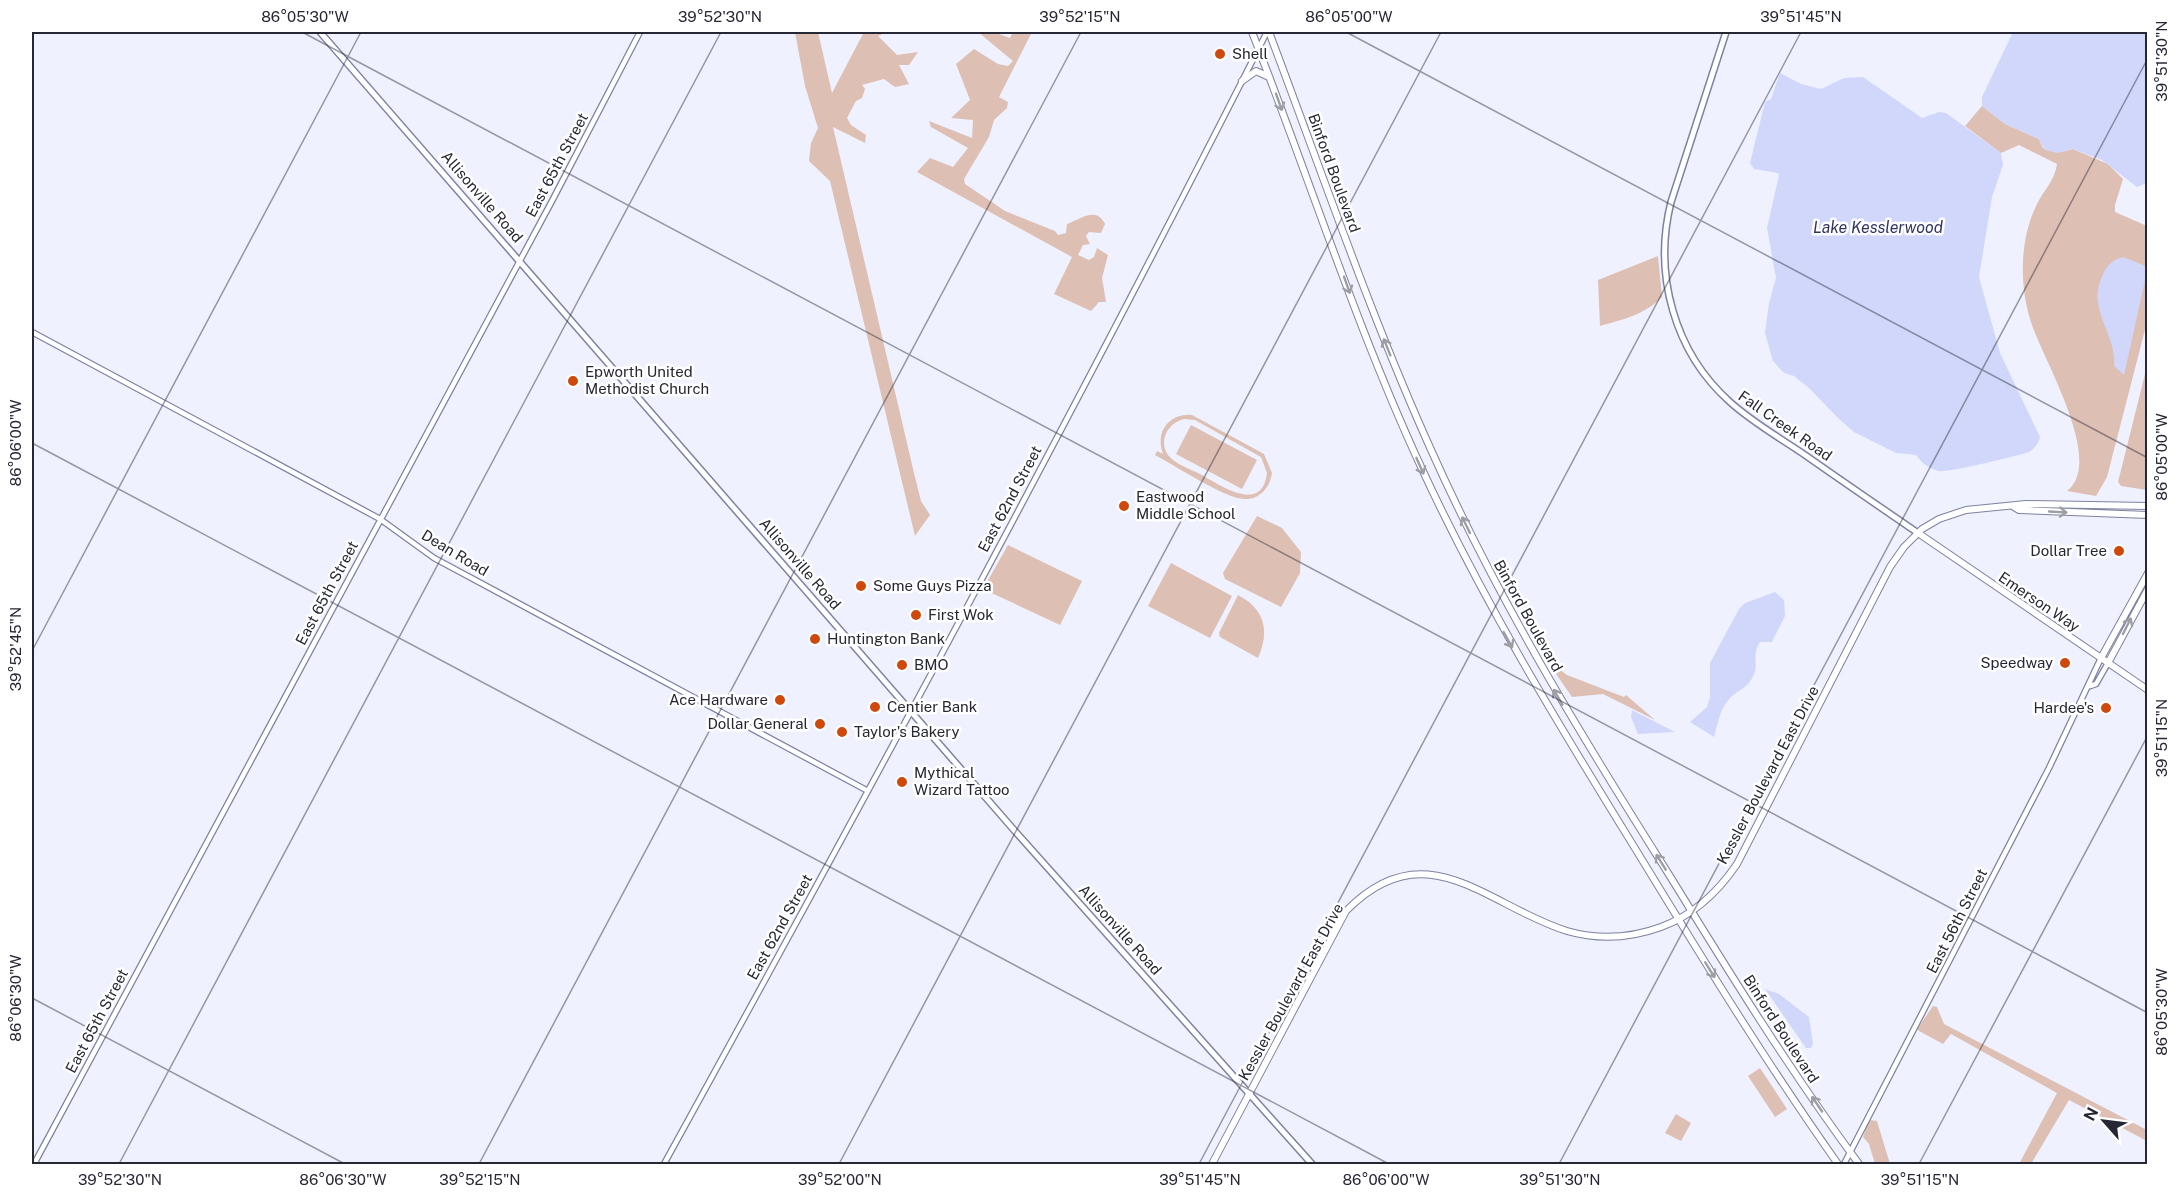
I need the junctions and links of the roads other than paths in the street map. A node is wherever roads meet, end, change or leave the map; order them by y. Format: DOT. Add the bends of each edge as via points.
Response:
graph roads {
  1 [pos="320,32"];
  2 [pos="640,32"];
  3 [pos="1252,32"];
  4 [pos="1268,32"];
  5 [pos="1725,32"];
  6 [pos="1259,48"];
  7 [pos="1270,77"];
  8 [pos="1242,81"];
  9 [pos="520,260"];
  10 [pos="32,332"];
  11 [pos="2148,506"];
  12 [pos="2014,507"];
  13 [pos="2148,515"];
  14 [pos="380,519"];
  15 [pos="1918,533"];
  16 [pos="2148,573"];
  17 [pos="2148,589"];
  18 [pos="2101,658"];
  19 [pos="2108,663"];
  20 [pos="2090,686"];
  21 [pos="2148,690"];
  22 [pos="910,711"];
  23 [pos="868,791"];
  24 [pos="1692,912"];
  25 [pos="1679,920"];
  26 [pos="1250,1093"];
  27 [pos="1850,1153"];
  28 [pos="34,1164"];
  29 [pos="664,1164"];
  30 [pos="1212,1164"];
  31 [pos="1312,1164"];
  32 [pos="1838,1164"];
  33 [pos="1844,1164"];
  34 [pos="1858,1164"];
  1 -- 9 [label="main road, Allisonville Road"];
  2 -- 9 [label="street, East 65th Street"];
  3 -- 6 [label="main road, Binford Boulevard"];
  4 -- 6 [label="street, East 62nd Street"];
  24 -- 4 [label="main road, Binford Boulevard, one-way" via="1542,669 1455,503 1381,333"];
  5 -- 15 [label="main road, Fall Creek Road" via="1666,225 1665,271 1677,325 1698,365 1736,407"];
  6 -- 7 [label="main road, Binford Boulevard"];
  6 -- 8 [label="street, East 62nd Street"];
  7 -- 8 [label="main road" via="1256,72"];
  7 -- 25 [label="main road, Binford Boulevard, one-way" via="1376,361 1449,526 1542,700"];
  8 -- 22 [label="street, East 62nd Street" via="1114,331"];
  9 -- 14 [label="street, East 65th Street"];
  9 -- 22 [label="main road, Allisonville Road"];
  10 -- 14 [label="street, Dean Road"];
  11 -- 12 [label="main road, Kessler Boulevard East Drive" via="2033,503"];
  12 -- 13 [label="main road, Kessler Boulevard East Drive, one-way"];
  12 -- 15 [label="main road, Kessler Boulevard East Drive" via="1966,510 1936,520"];
  14 -- 23 [label="street, Dean Road" via="434,558"];
  14 -- 28 [label="street, East 65th Street"];
  15 -- 18 [label="main road, Emerson Way"];
  15 -- 24 [label="main road, Kessler Boulevard East Drive" via="1890,567 1737,864 1720,887"];
  16 -- 18 [label="main road, East 56th Street"];
  19 -- 17 [label="main road, East 56th Street, one-way"];
  18 -- 19 [label="main road, Emerson Way"];
  18 -- 20 [label="street, East 56th Street"];
  19 -- 20 [label="street, East 56th Street" via="2096,684"];
  19 -- 21 [label="main road, Emerson Way"];
  20 -- 27 [label="street, East 56th Street"];
  22 -- 23 [label="street, East 62nd Street"];
  22 -- 26 [label="main road, Allisonville Road"];
  23 -- 29 [label="street, East 62nd Street"];
  24 -- 25 [label="main road, Kessler Boulevard East Drive"];
  27 -- 24 [label="main road, Binford Boulevard, one-way"];
  25 -- 26 [label="main road, Kessler Boulevard East Drive" via="1632,935 1589,936 1544,922 1452,878 1419,875 1392,880 1373,889 1346,911"];
  25 -- 32 [label="main road, Binford Boulevard, one-way"];
  26 -- 30 [label="main road, Kessler Boulevard East Drive"];
  26 -- 31 [label="main road, Allisonville Road"];
  27 -- 33 [label="street, East 56th Street"];
  27 -- 34 [label="main road, Binford Boulevard"];
}
